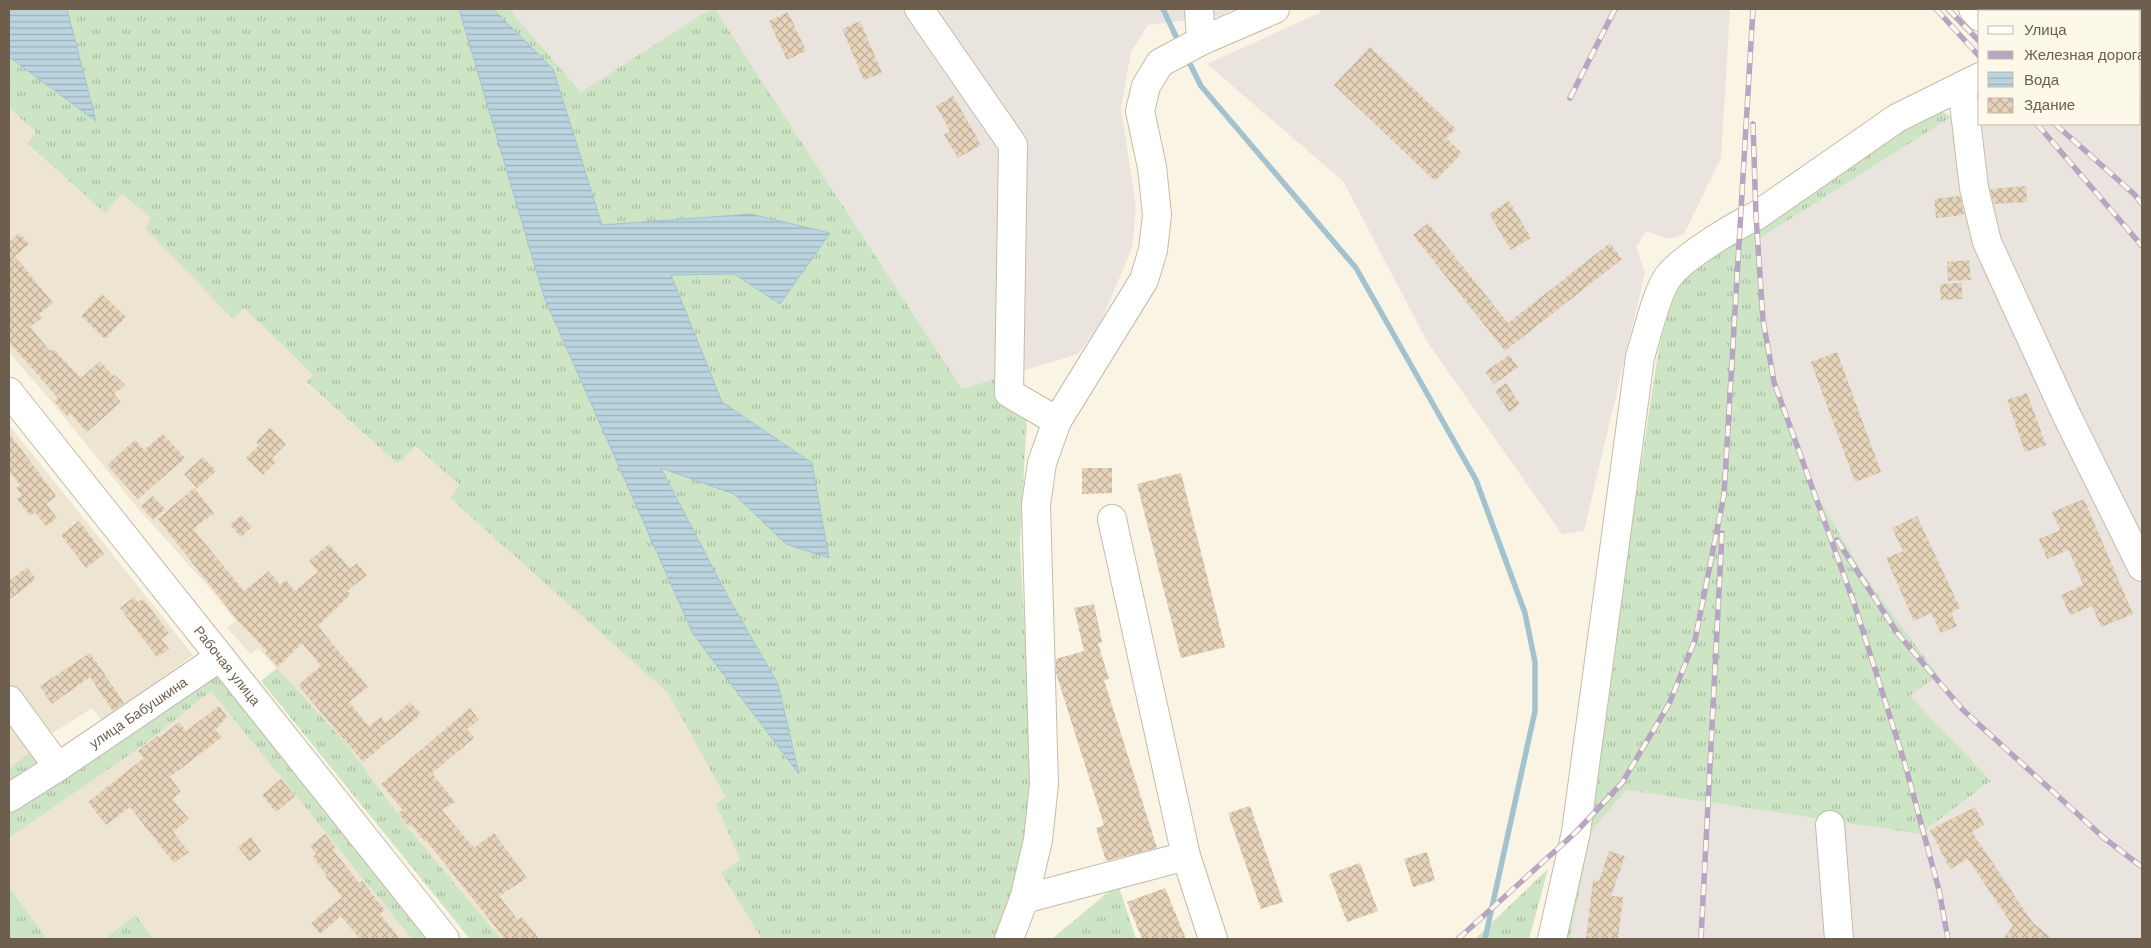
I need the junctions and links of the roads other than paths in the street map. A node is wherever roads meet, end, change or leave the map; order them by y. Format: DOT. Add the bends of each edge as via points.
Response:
graph roads {
  1 [pos="919,9"];
  2 [pos="1199,9"];
  3 [pos="1275,9"];
  4 [pos="1201,41"];
  5 [pos="1971,82"];
  6 [pos="9,392"];
  7 [pos="1057,421"];
  8 [pos="1112,519"];
  9 [pos="2142,567"];
  10 [pos="220,657"];
  11 [pos="9,700"];
  12 [pos="58,767"];
  13 [pos="9,798"];
  14 [pos="1830,825"];
  15 [pos="1186,856"];
  16 [pos="1024,899"];
  17 [pos="445,939"];
  18 [pos="1009,939"];
  19 [pos="1213,939"];
  20 [pos="1552,939"];
  21 [pos="1839,939"];
  1 -- 7 [label="street" via="1013,145 1009,393"];
  2 -- 4 [label="street"];
  3 -- 4 [label="street"];
  4 -- 7 [label="street" via="1160,63 1146,86 1140,110 1152,167 1157,215 1153,250 1144,280"];
  5 -- 9 [label="street" via="1974,188 1987,242 2066,414"];
  5 -- 20 [label="street" via="1897,118 1756,216 1693,255 1668,277 1640,357 1576,832"];
  6 -- 10 [label="street, Рабочая улица"];
  7 -- 16 [label="street" via="1042,463 1036,505 1044,784 1038,840"];
  8 -- 15 [label="street"];
  10 -- 12 [label="street, улица Бабушкина"];
  10 -- 17 [label="street, Рабочая улица"];
  11 -- 12 [label="street"];
  12 -- 13 [label="street, улица Бабушкина"];
  14 -- 21 [label="street"];
  15 -- 16 [label="street"];
  15 -- 19 [label="street"];
  16 -- 18 [label="street"];
}
